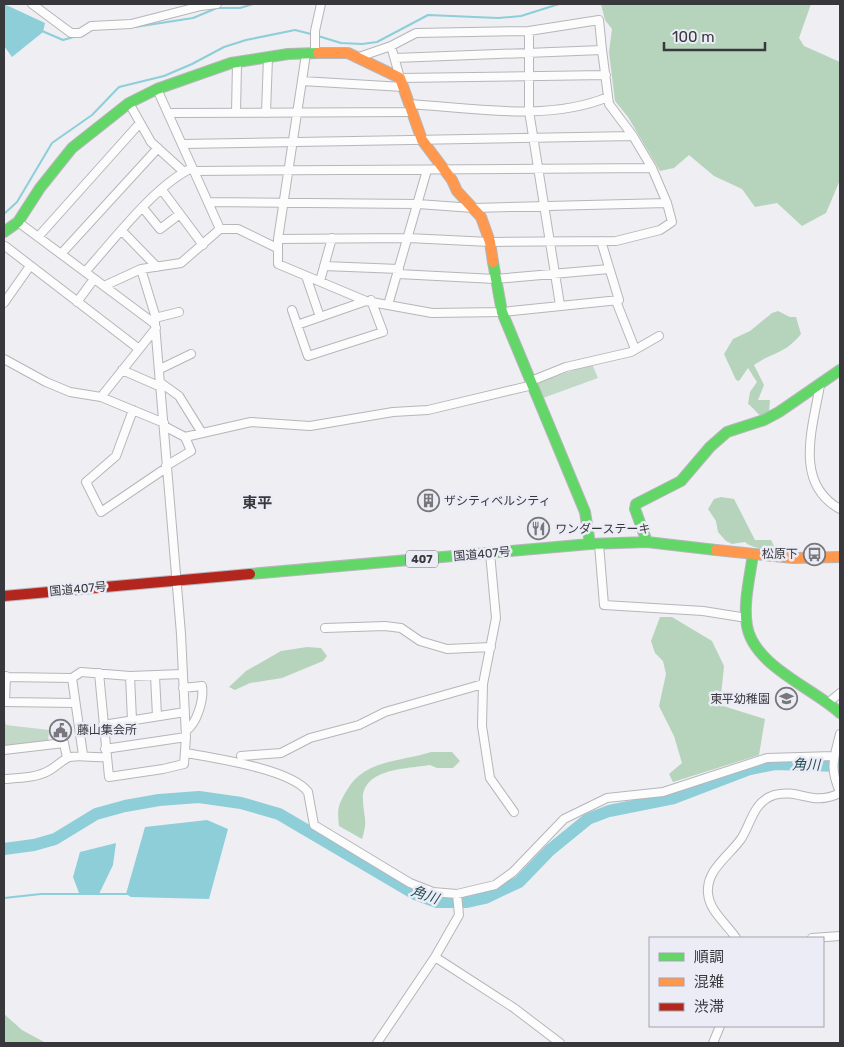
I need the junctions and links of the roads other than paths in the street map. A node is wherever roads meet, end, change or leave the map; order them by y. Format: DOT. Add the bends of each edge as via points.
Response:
graph roads {
  1 [pos="32,4"];
  2 [pos="217,4"];
  3 [pos="321,4"];
  4 [pos="529,31"];
  5 [pos="391,46"];
  6 [pos="602,50"];
  7 [pos="311,53"];
  8 [pos="528,53"];
  9 [pos="268,57"];
  10 [pos="356,58"];
  11 [pos="395,58"];
  12 [pos="237,62"];
  13 [pos="606,75"];
  14 [pos="529,77"];
  15 [pos="302,81"];
  16 [pos="402,83"];
  17 [pos="157,89"];
  18 [pos="608,97"];
  19 [pos="130,103"];
  20 [pos="410,108"];
  21 [pos="529,111"];
  22 [pos="298,112"];
  23 [pos="168,113"];
  24 [pos="236,113"];
  25 [pos="266,113"];
  26 [pos="140,123"];
  27 [pos="633,136"];
  28 [pos="533,138"];
  29 [pos="422,140"];
  30 [pos="293,141"];
  31 [pos="182,144"];
  32 [pos="158,148"];
  33 [pos="652,168"];
  34 [pos="538,169"];
  35 [pos="193,170"];
  36 [pos="428,170"];
  37 [pos="444,170"];
  38 [pos="289,171"];
  39 [pos="184,172"];
  40 [pos="162,190"];
  41 [pos="210,202"];
  42 [pos="284,202"];
  43 [pos="667,203"];
  44 [pos="418,204"];
  45 [pos="544,206"];
  46 [pos="143,208"];
  47 [pos="473,208"];
  48 [pos="180,214"];
  49 [pos="18,222"];
  50 [pos="220,229"];
  51 [pos="122,231"];
  52 [pos="4,232"];
  53 [pos="38,237"];
  54 [pos="332,238"];
  55 [pos="408,238"];
  56 [pos="278,239"];
  57 [pos="550,241"];
  58 [pos="490,242"];
  59 [pos="601,242"];
  60 [pos="203,245"];
  61 [pos="4,246"];
  62 [pos="277,248"];
  63 [pos="61,254"];
  64 [pos="30,266"];
  65 [pos="324,266"];
  66 [pos="157,267"];
  67 [pos="141,270"];
  68 [pos="609,270"];
  69 [pos="399,271"];
  70 [pos="85,272"];
  71 [pos="555,274"];
  72 [pos="306,276"];
  73 [pos="94,279"];
  74 [pos="495,279"];
  75 [pos="320,281"];
  76 [pos="104,286"];
  77 [pos="369,301"];
  78 [pos="616,301"];
  79 [pos="77,302"];
  80 [pos="4,303"];
  81 [pos="388,305"];
  82 [pos="560,305"];
  83 [pos="292,310"];
  84 [pos="179,312"];
  85 [pos="502,312"];
  86 [pos="320,317"];
  87 [pos="156,323"];
  88 [pos="297,325"];
  89 [pos="659,336"];
  90 [pos="139,349"];
  91 [pos="635,349"];
  92 [pos="191,354"];
  93 [pos="4,359"];
  94 [pos="160,368"];
  95 [pos="122,370"];
  96 [pos="840,370"];
  97 [pos="532,383"];
  98 [pos="161,385"];
  99 [pos="820,385"];
  100 [pos="101,397"];
  101 [pos="132,410"];
  102 [pos="164,424"];
  103 [pos="202,433"];
  104 [pos="185,437"];
  105 [pos="166,467"];
  106 [pos="840,509"];
  107 [pos="647,542"];
  108 [pos="594,544"];
  109 [pos="490,553"];
  110 [pos="753,554"];
  111 [pos="840,557"];
  112 [pos="175,580"];
  113 [pos="4,596"];
  114 [pos="747,618"];
  115 [pos="325,628"];
  116 [pos="490,647"];
  117 [pos="99,673"];
  118 [pos="182,674"];
  119 [pos="5,676"];
  120 [pos="130,676"];
  121 [pos="155,676"];
  122 [pos="72,678"];
  123 [pos="483,684"];
  124 [pos="183,688"];
  125 [pos="840,694"];
  126 [pos="829,702"];
  127 [pos="75,703"];
  128 [pos="185,712"];
  129 [pos="840,713"];
  130 [pos="157,716"];
  131 [pos="132,720"];
  132 [pos="103,725"];
  133 [pos="186,734"];
  134 [pos="840,734"];
  135 [pos="4,750"];
  136 [pos="105,753"];
  137 [pos="186,753"];
  138 [pos="83,755"];
  139 [pos="241,756"];
  140 [pos="833,757"];
  141 [pos="67,758"];
  142 [pos="4,779"];
  143 [pos="840,792"];
  144 [pos="514,812"];
  145 [pos="458,894"];
  146 [pos="840,936"];
  147 [pos="735,937"];
  148 [pos="824,937"];
  149 [pos="435,957"];
  150 [pos="720,1027"];
  151 [pos="377,1043"];
  152 [pos="560,1043"];
  153 [pos="713,1043"];
  1 -- 2 [label="street" via="71,33 80,33 91,26 131,24"];
  3 -- 7 [label="street"];
  4 -- 5 [label="street" via="416,34"];
  4 -- 6 [label="street" via="599,20"];
  4 -- 8 [label="street"];
  5 -- 10 [label="street"];
  5 -- 11 [label="street"];
  6 -- 8 [label="street"];
  6 -- 13 [label="street"];
  7 -- 9 [label="main road"];
  7 -- 10 [label="main road" via="348,53"];
  7 -- 15 [label="street"];
  8 -- 11 [label="street"];
  8 -- 14 [label="street"];
  9 -- 12 [label="main road"];
  9 -- 25 [label="street"];
  10 -- 16 [label="main road"];
  11 -- 16 [label="street"];
  12 -- 17 [label="main road"];
  12 -- 24 [label="street"];
  13 -- 14 [label="street"];
  13 -- 18 [label="street"];
  14 -- 16 [label="street"];
  14 -- 21 [label="street"];
  15 -- 16 [label="street"];
  15 -- 22 [label="street"];
  16 -- 20 [label="main road"];
  17 -- 19 [label="main road"];
  17 -- 23 [label="street"];
  18 -- 21 [label="street" via="587,106 548,112"];
  18 -- 27 [label="street" via="608,104"];
  19 -- 26 [label="street"];
  19 -- 49 [label="main road" via="72,148 44,182"];
  20 -- 21 [label="street"];
  20 -- 22 [label="street"];
  20 -- 29 [label="main road"];
  21 -- 28 [label="street"];
  22 -- 25 [label="street"];
  22 -- 30 [label="street"];
  23 -- 24 [label="street"];
  23 -- 31 [label="street"];
  24 -- 25 [label="street"];
  26 -- 32 [label="street"];
  26 -- 53 [label="street"];
  27 -- 28 [label="street"];
  27 -- 33 [label="street"];
  28 -- 29 [label="street"];
  28 -- 34 [label="street"];
  29 -- 30 [label="street"];
  29 -- 37 [label="main road"];
  30 -- 31 [label="street"];
  30 -- 38 [label="street"];
  31 -- 35 [label="street"];
  32 -- 39 [label="street"];
  32 -- 63 [label="street"];
  33 -- 34 [label="street"];
  33 -- 43 [label="street"];
  34 -- 37 [label="street"];
  34 -- 45 [label="street"];
  35 -- 38 [label="street"];
  35 -- 39 [label="street"];
  35 -- 41 [label="street"];
  36 -- 37 [label="street"];
  36 -- 38 [label="street"];
  36 -- 44 [label="street"];
  37 -- 47 [label="main road" via="456,191"];
  38 -- 42 [label="street"];
  39 -- 40 [label="street"];
  40 -- 46 [label="street"];
  40 -- 48 [label="street"];
  41 -- 42 [label="street"];
  41 -- 50 [label="street"];
  42 -- 44 [label="street"];
  42 -- 56 [label="street"];
  43 -- 45 [label="street"];
  43 -- 59 [label="street" via="672,222 660,230 630,239"];
  44 -- 47 [label="street"];
  44 -- 55 [label="street"];
  45 -- 47 [label="street"];
  45 -- 57 [label="street"];
  46 -- 48 [label="street" via="160,229"];
  46 -- 51 [label="street"];
  47 -- 58 [label="main road" via="481,217"];
  48 -- 60 [label="street"];
  49 -- 52 [label="main road"];
  49 -- 53 [label="street"];
  50 -- 60 [label="street"];
  50 -- 62 [label="street" via="238,229"];
  51 -- 66 [label="street"];
  51 -- 70 [label="street"];
  53 -- 63 [label="street"];
  54 -- 55 [label="street"];
  54 -- 56 [label="street"];
  54 -- 65 [label="street"];
  55 -- 58 [label="street"];
  55 -- 69 [label="street"];
  56 -- 62 [label="street"];
  57 -- 58 [label="street"];
  57 -- 59 [label="street"];
  57 -- 71 [label="street"];
  58 -- 74 [label="main road"];
  59 -- 68 [label="street"];
  60 -- 66 [label="street" via="181,263"];
  61 -- 64 [label="street"];
  62 -- 72 [label="street" via="278,264"];
  63 -- 70 [label="street"];
  64 -- 79 [label="street"];
  64 -- 80 [label="street"];
  65 -- 69 [label="street"];
  65 -- 75 [label="street"];
  66 -- 67 [label="street"];
  67 -- 76 [label="street"];
  67 -- 87 [label="street"];
  68 -- 71 [label="street"];
  68 -- 78 [label="street" via="619,300"];
  69 -- 74 [label="street"];
  69 -- 81 [label="street"];
  70 -- 73 [label="street"];
  71 -- 74 [label="street"];
  71 -- 82 [label="street"];
  72 -- 75 [label="street"];
  72 -- 86 [label="street"];
  73 -- 76 [label="street"];
  73 -- 79 [label="street"];
  74 -- 85 [label="main road"];
  75 -- 77 [label="street"];
  76 -- 87 [label="street"];
  77 -- 81 [label="street"];
  77 -- 86 [label="street"];
  77 -- 88 [label="street" via="383,332 308,356"];
  78 -- 82 [label="street"];
  78 -- 91 [label="street"];
  79 -- 90 [label="street"];
  81 -- 85 [label="street" via="432,313"];
  82 -- 85 [label="street"];
  83 -- 88 [label="street"];
  84 -- 87 [label="street"];
  85 -- 97 [label="main road"];
  86 -- 88 [label="street"];
  87 -- 90 [label="street"];
  87 -- 94 [label="street"];
  89 -- 91 [label="street"];
  90 -- 95 [label="street"];
  91 -- 97 [label="street" via="566,367"];
  92 -- 94 [label="street"];
  93 -- 100 [label="street" via="70,392"];
  94 -- 98 [label="street"];
  95 -- 98 [label="street"];
  95 -- 100 [label="street"];
  96 -- 99 [label="main road"];
  97 -- 103 [label="street" via="428,410 394,412 310,426 250,422"];
  97 -- 108 [label="main road"];
  98 -- 102 [label="street"];
  98 -- 103 [label="street" via="179,396"];
  99 -- 106 [label="street" via="809,446 809,468 812,478 828,500"];
  99 -- 107 [label="main road" via="764,420 727,432 681,481 636,504 636,516"];
  100 -- 101 [label="street"];
  101 -- 102 [label="street"];
  101 -- 105 [label="street" via="116,456 86,482 101,512"];
  102 -- 104 [label="street"];
  102 -- 105 [label="street"];
  103 -- 104 [label="street"];
  104 -- 105 [label="street" via="190,451"];
  105 -- 112 [label="street"];
  107 -- 108 [label="main road, 国道407号 / 407"];
  107 -- 110 [label="main road, 国道407号 / 407"];
  108 -- 109 [label="main road, 国道407号 / 407"];
  108 -- 114 [label="street" via="604,605"];
  109 -- 112 [label="main road, 国道407号 / 407"];
  109 -- 116 [label="street" via="496,618"];
  110 -- 111 [label="main road, 国道407号 / 407" via="792,558"];
  110 -- 114 [label="main road"];
  112 -- 113 [label="main road, 国道407号 / 407"];
  112 -- 118 [label="street"];
  114 -- 126 [label="main road" via="749,639 760,654"];
  115 -- 116 [label="street" via="386,626 401,628 420,640 447,649"];
  116 -- 123 [label="street"];
  117 -- 120 [label="street"];
  117 -- 122 [label="street" via="81,672"];
  117 -- 132 [label="street"];
  118 -- 121 [label="street"];
  118 -- 124 [label="street"];
  119 -- 122 [label="street"];
  119 -- 127 [label="street" via="5,702"];
  120 -- 121 [label="street"];
  120 -- 131 [label="street"];
  121 -- 130 [label="street"];
  122 -- 127 [label="street"];
  123 -- 139 [label="street" via="385,712 359,725 310,738 281,753"];
  123 -- 144 [label="street" via="482,726 490,778"];
  124 -- 128 [label="street"];
  124 -- 133 [label="street" via="202,686 203,692 194,723"];
  125 -- 126 [label="street"];
  126 -- 129 [label="main road"];
  127 -- 138 [label="street"];
  128 -- 130 [label="street"];
  128 -- 133 [label="street"];
  130 -- 131 [label="street"];
  131 -- 132 [label="street"];
  132 -- 136 [label="street"];
  133 -- 136 [label="street"];
  133 -- 137 [label="street"];
  134 -- 140 [label="street"];
  135 -- 141 [label="street" via="64,743"];
  136 -- 137 [label="street" via="109,776 179,766 184,764"];
  136 -- 138 [label="street" via="91,758"];
  137 -- 145 [label="street" via="267,770 304,787 308,792 314,825 410,883 434,892"];
  138 -- 141 [label="street"];
  140 -- 143 [label="street" via="832,773"];
  140 -- 145 [label="street" via="767,758 662,792 606,798 564,819 513,872 495,885"];
  141 -- 142 [label="street" via="49,771"];
  143 -- 147 [label="street" via="818,800 784,793 757,806 745,833 722,860 709,884 709,900"];
  145 -- 149 [label="street" via="459,915"];
  146 -- 148 [label="street"];
  149 -- 151 [label="street"];
  149 -- 152 [label="street" via="514,1008"];
  150 -- 153 [label="street"];
}
